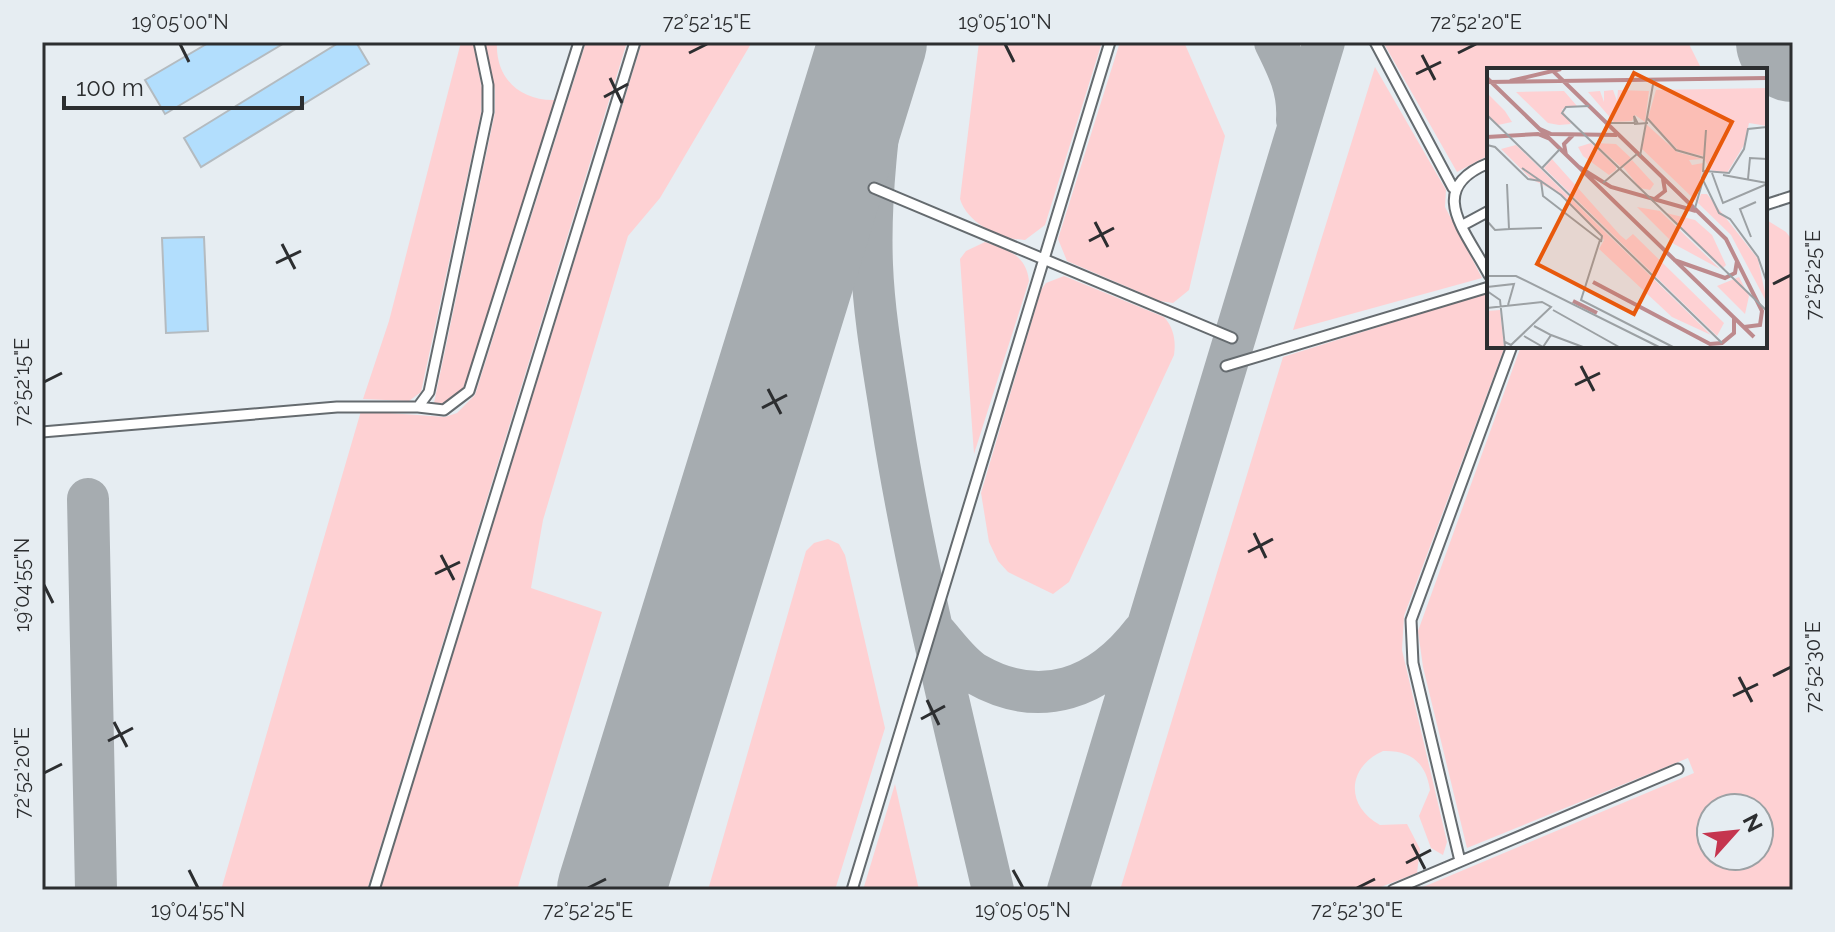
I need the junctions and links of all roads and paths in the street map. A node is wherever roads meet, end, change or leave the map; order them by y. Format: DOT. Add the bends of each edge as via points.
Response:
graph roads {
  1 [pos="479,42"];
  2 [pos="579,42"];
  3 [pos="635,42"];
  4 [pos="1110,42"];
  5 [pos="1375,42"];
  6 [pos="1487,164"];
  7 [pos="874,188"];
  8 [pos="1453,188"];
  9 [pos="1793,196"];
  10 [pos="1767,204"];
  11 [pos="1487,212"];
  12 [pos="1463,225"];
  13 [pos="1044,259"];
  14 [pos="1487,271"];
  15 [pos="1487,288"];
  16 [pos="1232,338"];
  17 [pos="1511,348"];
  18 [pos="1226,366"];
  19 [pos="418,407"];
  20 [pos="42,432"];
  21 [pos="1678,769"];
  22 [pos="1460,861"];
  23 [pos="374,890"];
  24 [pos="852,890"];
  25 [pos="1393,890"];
  1 -- 19 [label="lane" via="488,112 429,392"];
  2 -- 19 [label="lane" via="469,391 444,410"];
  3 -- 23 [label="lane"];
  4 -- 13 [label="lane"];
  5 -- 8 [label="lane"];
  6 -- 8 [label="lane" via="1464,174"];
  7 -- 13 [label="lane"];
  8 -- 12 [label="lane" via="1453,206"];
  9 -- 10 [label="lane"];
  11 -- 12 [label="lane"];
  12 -- 14 [label="lane"];
  13 -- 16 [label="lane"];
  13 -- 24 [label="lane"];
  15 -- 18 [label="lane"];
  17 -- 22 [label="lane" via="1411,620 1413,663"];
  19 -- 20 [label="lane" via="337,407"];
  21 -- 22 [label="lane"];
  22 -- 25 [label="lane"];
}
